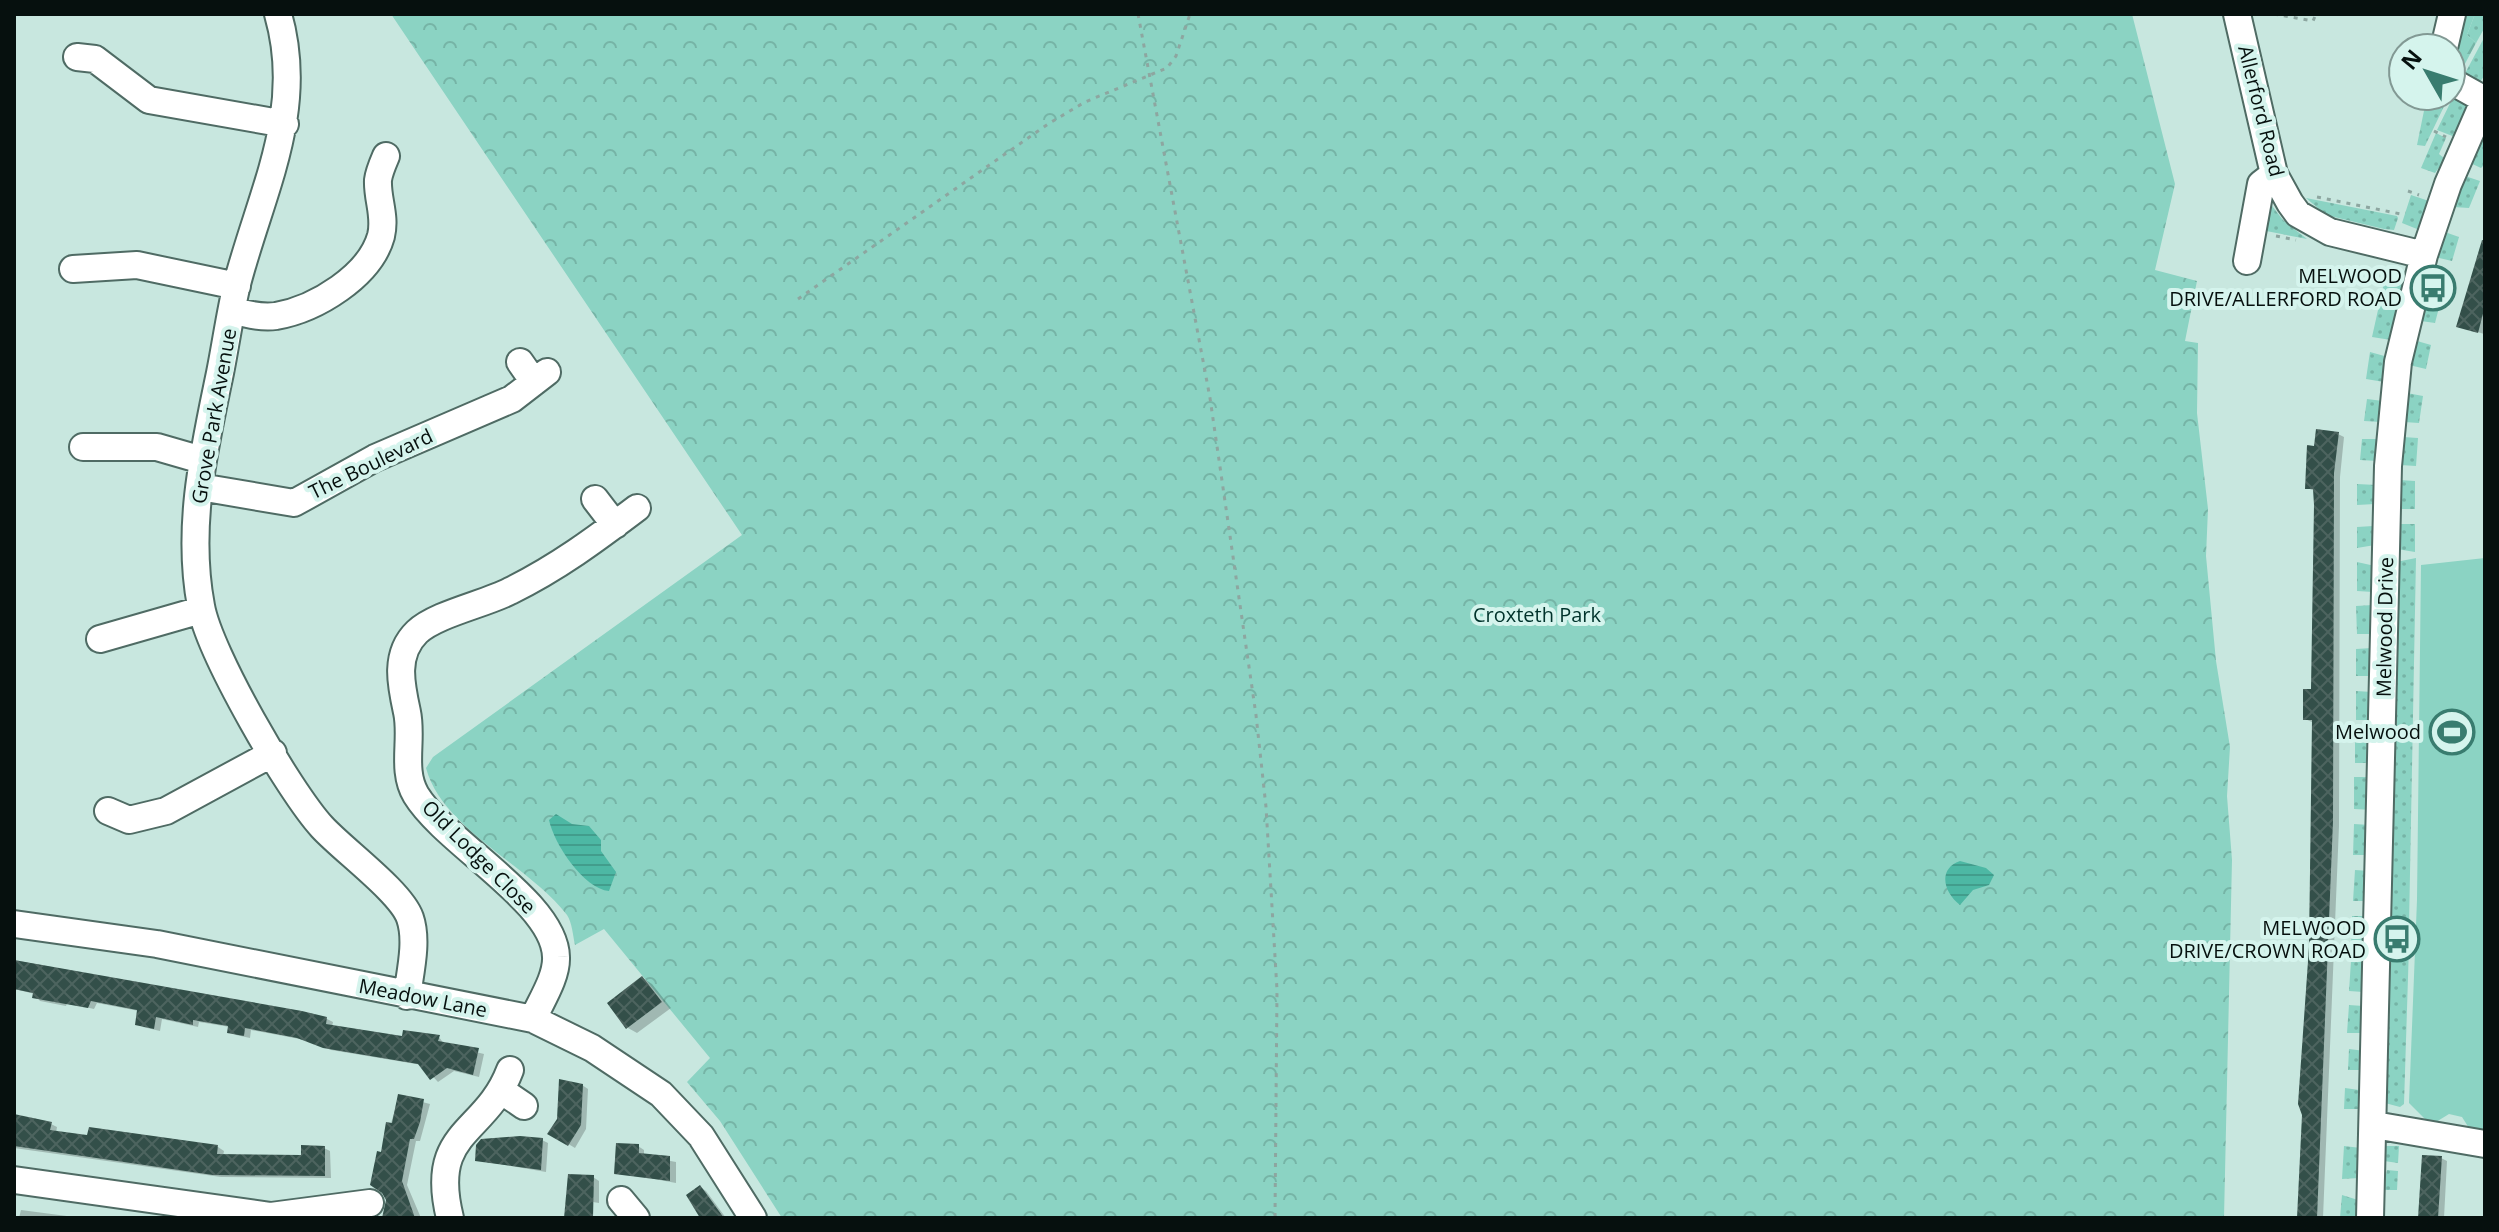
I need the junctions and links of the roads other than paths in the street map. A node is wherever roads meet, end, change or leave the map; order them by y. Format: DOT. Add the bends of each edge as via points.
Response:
graph roads {
  1 [pos="278,14"];
  2 [pos="2237,14"];
  3 [pos="77,57"];
  4 [pos="2467,89"];
  5 [pos="2485,99"];
  6 [pos="285,124"];
  7 [pos="386,156"];
  8 [pos="2278,182"];
  9 [pos="2424,255"];
  10 [pos="2247,261"];
  11 [pos="73,269"];
  12 [pos="235,298"];
  13 [pos="533,372"];
  14 [pos="83,447"];
  15 [pos="202,460"];
  16 [pos="200,487"];
  17 [pos="595,499"];
  18 [pos="637,508"];
  19 [pos="615,525"];
  20 [pos="201,610"];
  21 [pos="100,639"];
  22 [pos="273,753"];
  23 [pos="108,811"];
  24 [pos="14,924"];
  25 [pos="407,996"];
  26 [pos="533,1019"];
  27 [pos="512,1089"];
  28 [pos="2374,1125"];
  29 [pos="2485,1144"];
  30 [pos="14,1180"];
  31 [pos="370,1203"];
  32 [pos="272,1217"];
  33 [pos="450,1218"];
  34 [pos="753,1218"];
  35 [pos="2370,1218"];
  1 -- 6 [label="street, Grove Park Avenue" via="285,41"];
  2 -- 8 [label="street, Allerford Road"];
  3 -- 6 [label="street" via="95,59 149,100"];
  4 -- 5 [label="street"];
  5 -- 9 [label="street, Melwood Drive"];
  6 -- 12 [label="street, Grove Park Avenue"];
  7 -- 12 [label="street" via="378,180 383,226 364,268 319,298 280,315 251,316"];
  8 -- 9 [label="street, Allerford Road" via="2298,214 2330,232"];
  8 -- 10 [label="street" via="2261,184"];
  9 -- 28 [label="street, Melwood Drive" via="2398,362 2388,466"];
  11 -- 12 [label="street" via="137,265"];
  12 -- 15 [label="street, Grove Park Avenue"];
  13 -- 16 [label="street, The Boulevard" via="512,399 375,458 294,503"];
  14 -- 15 [label="street" via="157,447"];
  15 -- 16 [label="street, Grove Park Avenue"];
  16 -- 20 [label="street, Grove Park Avenue" via="192,542"];
  17 -- 19 [label="street"];
  18 -- 19 [label="street, Old Lodge Close"];
  19 -- 26 [label="street, Old Lodge Close" via="541,575 418,630 401,669 409,777 415,792 441,826 527,903 554,941 554,972"];
  20 -- 21 [label="street"];
  20 -- 22 [label="street, Grove Park Avenue" via="230,677"];
  22 -- 23 [label="street" via="166,811 129,820"];
  22 -- 25 [label="street, Grove Park Avenue" via="322,827 410,917"];
  24 -- 25 [label="street, Meadow Lane" via="157,944"];
  25 -- 26 [label="street, Meadow Lane"];
  26 -- 34 [label="street, Meadow Lane" via="592,1048 661,1094 701,1136"];
  27 -- 33 [label="street" via="451,1148 444,1177"];
  28 -- 29 [label="street"];
  28 -- 35 [label="street, Melwood Drive"];
  30 -- 32 [label="street"];
  31 -- 32 [label="street"];
}
